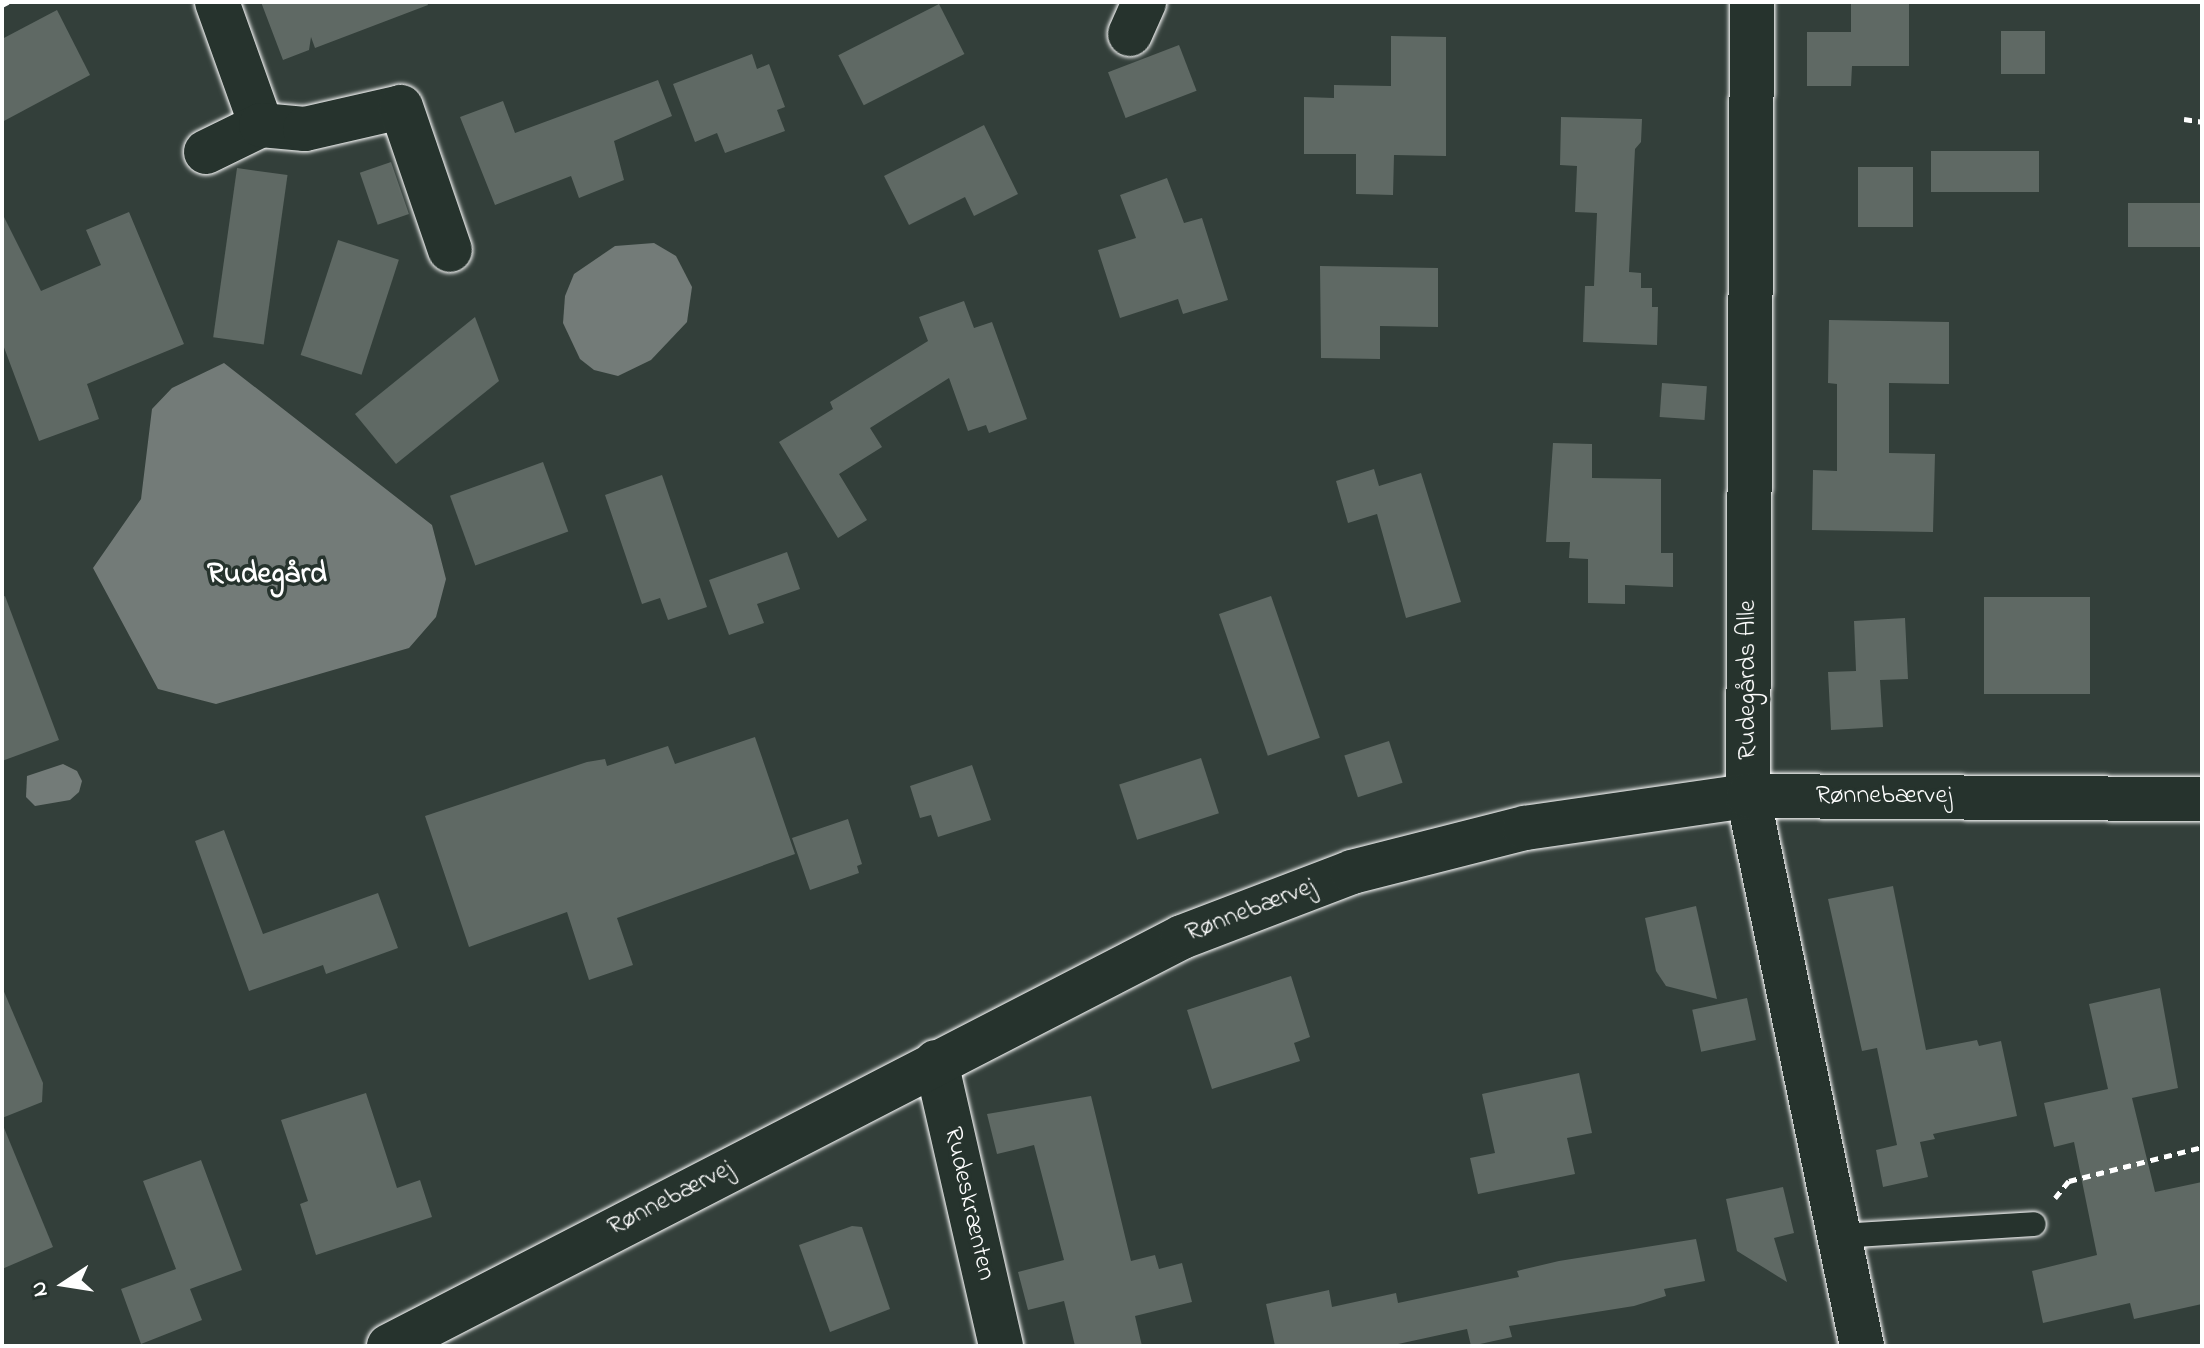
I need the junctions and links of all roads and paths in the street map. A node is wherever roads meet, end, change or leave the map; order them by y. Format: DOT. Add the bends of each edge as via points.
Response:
graph roads {
  1 [pos="8,2"];
  2 [pos="217,2"];
  3 [pos="1752,2"];
  4 [pos="2,5"];
  5 [pos="2184,119"];
  6 [pos="2202,122"];
  7 [pos="261,125"];
  8 [pos="206,152"];
  9 [pos="450,250"];
  10 [pos="1748,796"];
  11 [pos="2202,799"];
  12 [pos="936,1062"];
  13 [pos="2202,1147"];
  14 [pos="2034,1224"];
  15 [pos="1839,1236"];
  16 [pos="389,1346"];
  17 [pos="1001,1346"];
  18 [pos="1862,1346"];
  1 -- 4 [label="path"];
  2 -- 7 [label="street"];
  3 -- 10 [label="street, Rudegårds Alle"];
  5 -- 6 [label="path"];
  7 -- 8 [label="street"];
  7 -- 9 [label="street" via="305,129 401,107"];
  10 -- 11 [label="street, Rønnebærvej"];
  10 -- 12 [label="street, Rønnebærvej" via="1525,828 1352,872 1182,937"];
  10 -- 15 [label="street, Rudegårds Alle"];
  12 -- 16 [label="street, Rønnebærvej"];
  12 -- 17 [label="street, Rudeskrænten"];
  13 -- 14 [label="path" via="2069,1181"];
  14 -- 15 [label="lane"];
  15 -- 18 [label="street, Rudegårds Alle"];
}
